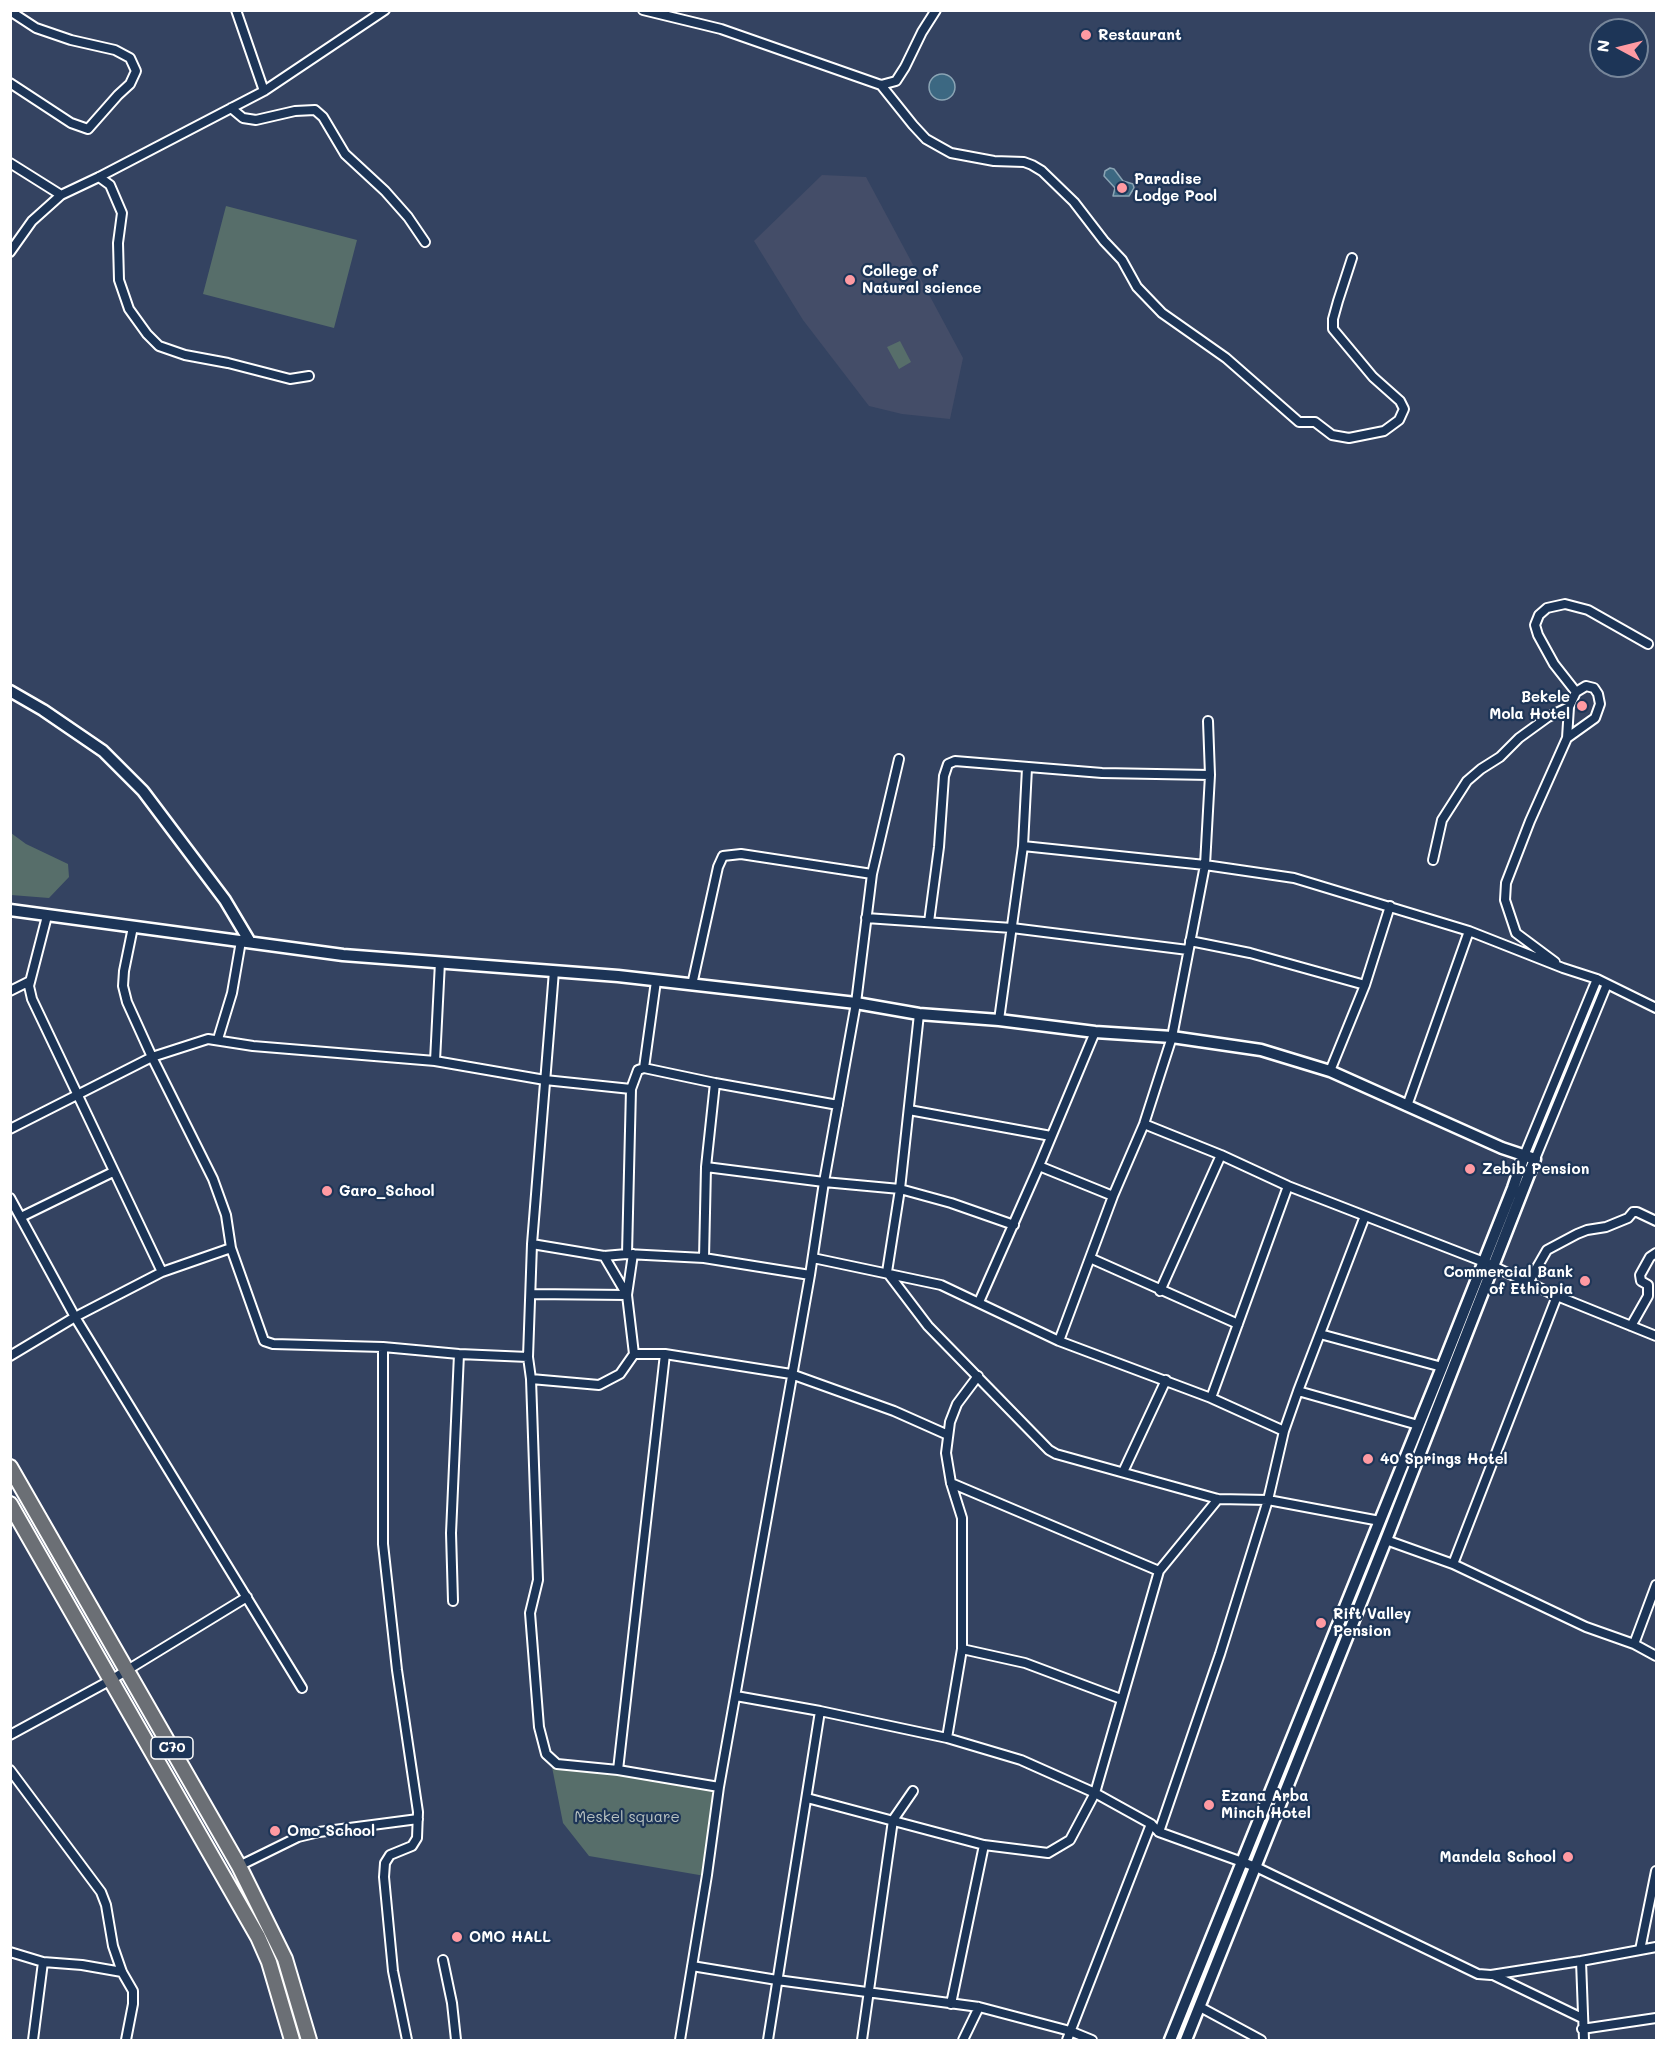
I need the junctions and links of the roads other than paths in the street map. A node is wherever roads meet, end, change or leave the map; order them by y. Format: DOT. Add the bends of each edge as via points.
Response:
graph roads {
  1 [pos="236,10"];
  2 [pos="386,10"];
  3 [pos="643,10"];
  4 [pos="936,10"];
  5 [pos="10,11"];
  6 [pos="10,83"];
  7 [pos="881,85"];
  8 [pos="264,91"];
  9 [pos="231,108"];
  10 [pos="10,163"];
  11 [pos="99,177"];
  12 [pos="61,195"];
  13 [pos="424,242"];
  14 [pos="10,252"];
  15 [pos="1352,258"];
  16 [pos="309,376"];
  17 [pos="1648,644"];
  18 [pos="10,691"];
  19 [pos="1576,692"];
  20 [pos="1569,707"];
  21 [pos="1208,721"];
  22 [pos="1567,738"];
  23 [pos="899,759"];
  24 [pos="1027,768"];
  25 [pos="1210,775"];
  26 [pos="1023,846"];
  27 [pos="1433,860"];
  28 [pos="1205,865"];
  29 [pos="872,874"];
  30 [pos="1390,906"];
  31 [pos="10,910"];
  32 [pos="47,916"];
  33 [pos="866,918"];
  34 [pos="929,922"];
  35 [pos="133,927"];
  36 [pos="1012,928"];
  37 [pos="1469,931"];
  38 [pos="1190,941"];
  39 [pos="246,942"];
  40 [pos="1188,950"];
  41 [pos="440,962"];
  42 [pos="1563,968"];
  43 [pos="554,971"];
  44 [pos="1597,979"];
  45 [pos="30,981"];
  46 [pos="656,981"];
  47 [pos="1607,984"];
  48 [pos="692,985"];
  49 [pos="1365,985"];
  50 [pos="10,991"];
  51 [pos="856,1003"];
  52 [pos="1656,1008"];
  53 [pos="919,1014"];
  54 [pos="999,1020"];
  55 [pos="1095,1032"];
  56 [pos="1172,1037"];
  57 [pos="218,1040"];
  58 [pos="152,1057"];
  59 [pos="435,1061"];
  60 [pos="644,1068"];
  61 [pos="1330,1071"];
  62 [pos="544,1080"];
  63 [pos="715,1083"];
  64 [pos="631,1089"];
  65 [pos="78,1095"];
  66 [pos="838,1105"];
  67 [pos="1407,1106"];
  68 [pos="909,1110"];
  69 [pos="1144,1124"];
  70 [pos="10,1129"];
  71 [pos="1051,1136"];
  72 [pos="1221,1155"];
  73 [pos="1529,1158"];
  74 [pos="1039,1166"];
  75 [pos="706,1167"];
  76 [pos="113,1172"];
  77 [pos="824,1182"];
  78 [pos="1288,1186"];
  79 [pos="900,1189"];
  80 [pos="1113,1197"];
  81 [pos="10,1198"];
  82 [pos="21,1216"];
  83 [pos="1365,1216"];
  84 [pos="1656,1221"];
  85 [pos="1014,1225"];
  86 [pos="532,1244"];
  87 [pos="231,1248"];
  88 [pos="1656,1253"];
  89 [pos="630,1254"];
  90 [pos="603,1256"];
  91 [pos="704,1258"];
  92 [pos="813,1258"];
  93 [pos="1090,1258"];
  94 [pos="1488,1264"];
  95 [pos="162,1272"];
  96 [pos="887,1272"];
  97 [pos="810,1275"];
  98 [pos="1528,1283"];
  99 [pos="1160,1291"];
  100 [pos="531,1294"];
  101 [pos="627,1295"];
  102 [pos="1557,1296"];
  103 [pos="979,1302"];
  104 [pos="75,1317"];
  105 [pos="1238,1324"];
  106 [pos="1631,1326"];
  107 [pos="1320,1334"];
  108 [pos="1656,1336"];
  109 [pos="1059,1341"];
  110 [pos="383,1347"];
  111 [pos="459,1354"];
  112 [pos="634,1354"];
  113 [pos="665,1354"];
  114 [pos="10,1356"];
  115 [pos="528,1357"];
  116 [pos="1442,1367"];
  117 [pos="791,1374"];
  118 [pos="978,1376"];
  119 [pos="531,1379"];
  120 [pos="1166,1380"];
  121 [pos="1298,1391"];
  122 [pos="1211,1398"];
  123 [pos="1418,1425"];
  124 [pos="1284,1431"];
  125 [pos="948,1435"];
  126 [pos="10,1467"];
  127 [pos="1123,1472"];
  128 [pos="951,1483"];
  129 [pos="1218,1499"];
  130 [pos="1268,1500"];
  131 [pos="10,1504"];
  132 [pos="1380,1521"];
  133 [pos="1386,1540"];
  134 [pos="1453,1564"];
  135 [pos="1159,1571"];
  136 [pos="1656,1585"];
  137 [pos="247,1597"];
  138 [pos="453,1601"];
  139 [pos="1634,1644"];
  140 [pos="962,1649"];
  141 [pos="1656,1656"];
  142 [pos="127,1670"];
  143 [pos="111,1680"];
  144 [pos="302,1688"];
  145 [pos="736,1696"];
  146 [pos="1121,1699"];
  147 [pos="820,1711"];
  148 [pos="10,1736"];
  149 [pos="947,1738"];
  150 [pos="10,1770"];
  151 [pos="618,1770"];
  152 [pos="719,1787"];
  153 [pos="913,1791"];
  154 [pos="1095,1793"];
  155 [pos="807,1798"];
  156 [pos="418,1819"];
  157 [pos="893,1820"];
  158 [pos="1151,1824"];
  159 [pos="1159,1832"];
  160 [pos="984,1845"];
  161 [pos="1243,1862"];
  162 [pos="239,1866"];
  163 [pos="1256,1868"];
  164 [pos="1656,1871"];
  165 [pos="1654,1898"];
  166 [pos="1656,1947"];
  167 [pos="1640,1950"];
  168 [pos="10,1952"];
  169 [pos="442,1960"];
  170 [pos="1581,1961"];
  171 [pos="43,1962"];
  172 [pos="692,1966"];
  173 [pos="122,1972"];
  174 [pos="1491,1974"];
  175 [pos="777,1980"];
  176 [pos="869,1992"];
  177 [pos="951,2004"];
  178 [pos="979,2007"];
  179 [pos="1200,2007"];
  180 [pos="1582,2018"];
  181 [pos="1656,2018"];
  182 [pos="1582,2030"];
  183 [pos="1070,2031"];
  184 [pos="33,2040"];
  185 [pos="126,2040"];
  186 [pos="292,2040"];
  187 [pos="309,2040"];
  188 [pos="407,2040"];
  189 [pos="456,2040"];
  190 [pos="680,2040"];
  191 [pos="768,2040"];
  192 [pos="862,2040"];
  193 [pos="963,2040"];
  194 [pos="1067,2040"];
  195 [pos="1092,2040"];
  196 [pos="1170,2040"];
  197 [pos="1186,2040"];
  198 [pos="1261,2040"];
  199 [pos="1584,2040"];
  1 -- 8 [label="street"];
  2 -- 8 [label="street"];
  3 -- 7 [label="street" via="721,29"];
  4 -- 7 [label="street" via="896,81"];
  5 -- 6 [label="street" via="36,28 115,50 130,58 136,72 130,84 88,129 71,123"];
  7 -- 15 [label="street" via="926,139 951,153 1024,162 1042,171 1074,202 1122,260 1137,287 1162,313 1226,358 1299,422 1315,422 1332,435 1349,438 1384,431 1399,420 1404,410 1333,329"];
  8 -- 9 [label="street"];
  9 -- 11 [label="street"];
  9 -- 13 [label="street" via="256,120 295,111 315,111 345,154 385,191"];
  10 -- 12 [label="street"];
  11 -- 12 [label="street"];
  11 -- 16 [label="street" via="110,186 122,213 119,280 129,309 159,346 291,379"];
  12 -- 14 [label="street" via="32,221"];
  17 -- 19 [label="street" via="1588,610 1564,604 1547,608 1535,625 1538,635"];
  18 -- 39 [label="street" via="103,751 143,791 225,900"];
  19 -- 20 [label="street"];
  19 -- 22 [label="street" via="1586,686 1594,688 1600,704 1594,718"];
  20 -- 22 [label="street"];
  20 -- 27 [label="street" via="1519,738 1467,781 1442,820"];
  21 -- 25 [label="street"];
  22 -- 42 [label="street" via="1506,883 1505,900 1516,933"];
  23 -- 29 [label="street"];
  24 -- 25 [label="street"];
  24 -- 26 [label="street"];
  24 -- 34 [label="street" via="954,761 948,764"];
  25 -- 28 [label="street"];
  26 -- 28 [label="street"];
  26 -- 36 [label="street"];
  28 -- 30 [label="street" via="1294,878"];
  28 -- 38 [label="street"];
  29 -- 33 [label="street"];
  29 -- 48 [label="street" via="741,854 723,856"];
  30 -- 37 [label="street"];
  30 -- 49 [label="street"];
  31 -- 32 [label="street"];
  32 -- 35 [label="street"];
  32 -- 45 [label="street"];
  33 -- 34 [label="street"];
  33 -- 51 [label="street"];
  34 -- 36 [label="street"];
  35 -- 39 [label="street"];
  35 -- 58 [label="street" via="123,986"];
  36 -- 40 [label="street"];
  36 -- 54 [label="street"];
  37 -- 42 [label="street"];
  37 -- 67 [label="street"];
  38 -- 40 [label="street"];
  38 -- 49 [label="street"];
  39 -- 41 [label="street"];
  39 -- 57 [label="street"];
  40 -- 56 [label="street"];
  41 -- 43 [label="street"];
  41 -- 59 [label="street"];
  42 -- 44 [label="street"];
  43 -- 46 [label="street"];
  43 -- 62 [label="street"];
  44 -- 47 [label="street"];
  44 -- 73 [label="street"];
  45 -- 50 [label="street"];
  45 -- 65 [label="street" via="32,999"];
  46 -- 48 [label="street"];
  46 -- 60 [label="street"];
  47 -- 52 [label="street"];
  47 -- 73 [label="street"];
  48 -- 51 [label="street"];
  49 -- 61 [label="street"];
  51 -- 53 [label="street"];
  51 -- 66 [label="street"];
  53 -- 54 [label="street"];
  53 -- 68 [label="street"];
  54 -- 55 [label="street"];
  55 -- 56 [label="street"];
  55 -- 71 [label="street"];
  56 -- 61 [label="street" via="1261,1050"];
  56 -- 69 [label="street"];
  57 -- 58 [label="street" via="208,1039"];
  57 -- 59 [label="street"];
  58 -- 65 [label="street"];
  58 -- 87 [label="street" via="213,1179 226,1215"];
  59 -- 62 [label="street"];
  60 -- 63 [label="street"];
  60 -- 64 [label="street" via="638,1070"];
  61 -- 67 [label="street"];
  62 -- 64 [label="street"];
  62 -- 86 [label="street"];
  63 -- 66 [label="street"];
  63 -- 75 [label="street"];
  64 -- 89 [label="street"];
  65 -- 70 [label="street"];
  65 -- 76 [label="street"];
  66 -- 77 [label="street"];
  67 -- 73 [label="street"];
  68 -- 71 [label="street"];
  68 -- 79 [label="street"];
  69 -- 72 [label="street"];
  69 -- 80 [label="street"];
  71 -- 74 [label="street"];
  72 -- 78 [label="street"];
  72 -- 99 [label="street"];
  73 -- 94 [label="street"];
  74 -- 80 [label="street"];
  74 -- 85 [label="street"];
  75 -- 77 [label="street"];
  75 -- 91 [label="street"];
  76 -- 82 [label="street"];
  76 -- 95 [label="street"];
  77 -- 79 [label="street"];
  77 -- 92 [label="street"];
  78 -- 83 [label="street"];
  78 -- 105 [label="street"];
  79 -- 85 [label="street"];
  79 -- 96 [label="street"];
  80 -- 93 [label="street"];
  81 -- 82 [label="street"];
  82 -- 104 [label="street"];
  83 -- 94 [label="street"];
  83 -- 107 [label="street"];
  84 -- 98 [label="street" via="1633,1212 1606,1227 1577,1234 1547,1250"];
  85 -- 103 [label="street"];
  86 -- 90 [label="street"];
  86 -- 100 [label="street"];
  87 -- 95 [label="street"];
  87 -- 110 [label="street" via="264,1341"];
  88 -- 106 [label="street" via="1640,1275 1648,1286 1648,1296"];
  89 -- 90 [label="street"];
  89 -- 91 [label="street"];
  89 -- 101 [label="street"];
  90 -- 101 [label="street"];
  91 -- 97 [label="street"];
  92 -- 96 [label="street"];
  92 -- 97 [label="street"];
  93 -- 99 [label="street"];
  93 -- 109 [label="street"];
  94 -- 98 [label="street"];
  94 -- 116 [label="street"];
  94 -- 133 [label="street"];
  95 -- 104 [label="street"];
  96 -- 103 [label="street" via="940,1285"];
  96 -- 118 [label="street" via="928,1326"];
  97 -- 117 [label="street"];
  98 -- 102 [label="street"];
  99 -- 105 [label="street"];
  100 -- 101 [label="street"];
  100 -- 115 [label="street"];
  101 -- 112 [label="street"];
  102 -- 106 [label="street"];
  102 -- 134 [label="street"];
  103 -- 109 [label="street"];
  104 -- 114 [label="street"];
  104 -- 137 [label="street"];
  105 -- 122 [label="street"];
  106 -- 108 [label="street"];
  107 -- 116 [label="street"];
  107 -- 121 [label="street"];
  109 -- 120 [label="street"];
  110 -- 111 [label="street"];
  110 -- 156 [label="street" via="384,1544"];
  111 -- 115 [label="street"];
  111 -- 138 [label="street"];
  112 -- 113 [label="street"];
  112 -- 119 [label="street" via="620,1374 599,1385"];
  113 -- 117 [label="street"];
  113 -- 151 [label="street"];
  115 -- 119 [label="street"];
  116 -- 123 [label="street"];
  117 -- 125 [label="street"];
  117 -- 145 [label="street"];
  118 -- 125 [label="street" via="957,1404"];
  118 -- 127 [label="street" via="1049,1450"];
  119 -- 151 [label="street" via="538,1580 530,1613 539,1727 546,1754 557,1764"];
  120 -- 122 [label="street"];
  120 -- 127 [label="street"];
  121 -- 123 [label="street"];
  121 -- 124 [label="street"];
  122 -- 124 [label="street"];
  123 -- 132 [label="street"];
  124 -- 130 [label="street"];
  125 -- 128 [label="street" via="946,1453"];
  126 -- 142 [label="highway, C70"];
  127 -- 129 [label="street"];
  128 -- 135 [label="street"];
  128 -- 140 [label="street" via="962,1518"];
  129 -- 130 [label="street"];
  129 -- 135 [label="street"];
  130 -- 132 [label="street"];
  130 -- 159 [label="street"];
  131 -- 143 [label="highway, C70"];
  132 -- 161 [label="street"];
  133 -- 134 [label="street"];
  133 -- 163 [label="street"];
  134 -- 139 [label="street" via="1586,1627"];
  135 -- 146 [label="street"];
  136 -- 139 [label="street"];
  137 -- 142 [label="street"];
  137 -- 144 [label="street"];
  139 -- 141 [label="street"];
  140 -- 146 [label="street" via="1025,1663"];
  140 -- 149 [label="street"];
  142 -- 143 [label="street"];
  142 -- 162 [label="highway, C70"];
  143 -- 148 [label="street"];
  143 -- 186 [label="highway, C70" via="258,1938"];
  145 -- 147 [label="street"];
  145 -- 152 [label="street"];
  146 -- 154 [label="street"];
  147 -- 149 [label="street"];
  147 -- 155 [label="street"];
  149 -- 154 [label="street" via="1021,1760"];
  150 -- 173 [label="street" via="101,1892"];
  151 -- 152 [label="street"];
  152 -- 172 [label="street"];
  153 -- 157 [label="street"];
  154 -- 158 [label="street"];
  154 -- 160 [label="street" via="1070,1840 1048,1853"];
  155 -- 157 [label="street"];
  155 -- 175 [label="street"];
  156 -- 162 [label="street" via="298,1837"];
  156 -- 188 [label="street" via="417,1838 412,1846 390,1856 384,1877 393,1971"];
  157 -- 160 [label="street"];
  157 -- 176 [label="street"];
  158 -- 159 [label="street"];
  158 -- 183 [label="street"];
  159 -- 161 [label="street"];
  160 -- 177 [label="street"];
  161 -- 163 [label="street"];
  161 -- 196 [label="street"];
  162 -- 187 [label="highway, C70" via="285,1959"];
  163 -- 174 [label="street" via="1478,1974"];
  163 -- 179 [label="street"];
  164 -- 165 [label="street"];
  165 -- 167 [label="street"];
  166 -- 167 [label="street"];
  167 -- 170 [label="street"];
  168 -- 171 [label="street"];
  169 -- 189 [label="street"];
  170 -- 174 [label="street"];
  170 -- 180 [label="street"];
  171 -- 173 [label="street"];
  171 -- 184 [label="street"];
  172 -- 175 [label="street"];
  172 -- 190 [label="street"];
  173 -- 185 [label="street" via="133,1991"];
  174 -- 180 [label="street"];
  175 -- 176 [label="street"];
  175 -- 191 [label="street"];
  176 -- 177 [label="street"];
  176 -- 192 [label="street"];
  177 -- 178 [label="street"];
  178 -- 183 [label="street"];
  178 -- 193 [label="street"];
  179 -- 197 [label="street"];
  179 -- 198 [label="street"];
  180 -- 182 [label="street"];
  181 -- 182 [label="street"];
  182 -- 199 [label="street"];
  183 -- 194 [label="street"];
  183 -- 195 [label="street"];
}
